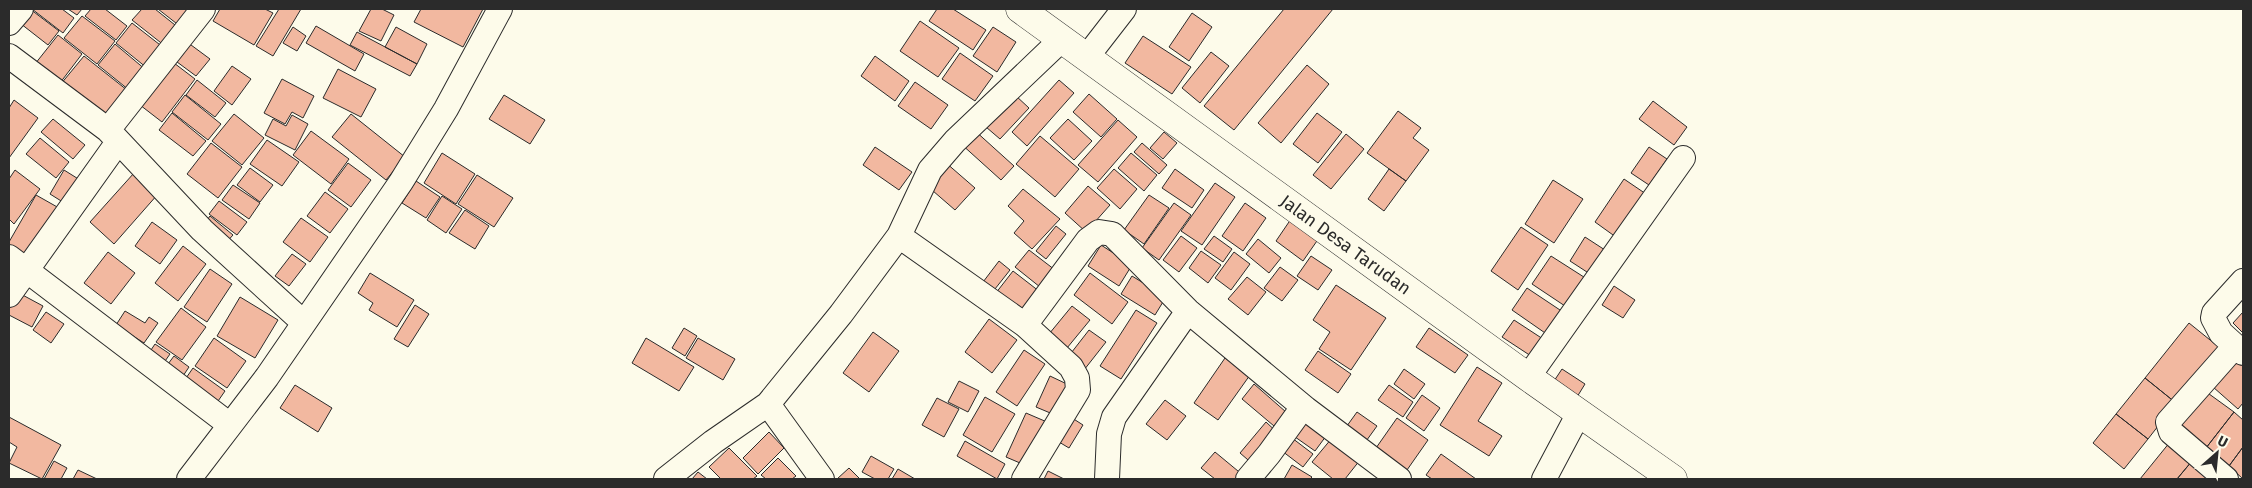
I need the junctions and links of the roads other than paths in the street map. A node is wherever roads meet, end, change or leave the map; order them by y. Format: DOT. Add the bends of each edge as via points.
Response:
graph roads {
  1 [pos="21,9"];
  2 [pos="203,9"];
  3 [pos="500,9"];
  4 [pos="1020,9"];
  5 [pos="1124,9"];
  6 [pos="9,23"];
  7 [pos="1060,40"];
  8 [pos="9,56"];
  9 [pos="1086,58"];
  10 [pos="113,136"];
  11 [pos="1683,158"];
  12 [pos="899,236"];
  13 [pos="18,264"];
  14 [pos="2243,281"];
  15 [pos="9,296"];
  16 [pos="1188,311"];
  17 [pos="304,323"];
  18 [pos="1025,325"];
  19 [pos="2239,349"];
  20 [pos="1528,377"];
  21 [pos="768,404"];
  22 [pos="1303,407"];
  23 [pos="1579,413"];
  24 [pos="230,425"];
  25 [pos="189,479"];
  26 [pos="666,479"];
  27 [pos="822,479"];
  28 [pos="1024,479"];
  29 [pos="1107,479"];
  30 [pos="1248,479"];
  31 [pos="1399,479"];
  32 [pos="1544,479"];
  33 [pos="1673,479"];
  34 [pos="2226,479"];
  1 -- 6 [label="street"];
  2 -- 10 [label="street"];
  3 -- 17 [label="street" via="446,109 401,182"];
  4 -- 7 [label="street, Jalan Desa Tarudan"];
  5 -- 9 [label="street"];
  7 -- 9 [label="street, Jalan Desa Tarudan"];
  7 -- 12 [label="street" via="940,157 922,183"];
  8 -- 10 [label="street"];
  9 -- 20 [label="street, Jalan Desa Tarudan"];
  10 -- 13 [label="street"];
  10 -- 17 [label="street" via="202,230"];
  11 -- 20 [label="street"];
  12 -- 18 [label="street"];
  12 -- 21 [label="street"];
  13 -- 15 [label="street"];
  13 -- 24 [label="street"];
  14 -- 19 [label="street" via="2213,318 2221,333"];
  16 -- 18 [label="street" via="1112,234 1105,232 1088,240"];
  16 -- 22 [label="street"];
  16 -- 29 [label="street" via="1114,417 1109,434"];
  17 -- 24 [label="street"];
  18 -- 28 [label="street" via="1071,367 1077,378 1078,390"];
  19 -- 34 [label="street" via="2168,422 2171,432"];
  20 -- 23 [label="street, Jalan Desa Tarudan"];
  21 -- 26 [label="street"];
  21 -- 27 [label="street"];
  22 -- 30 [label="street"];
  22 -- 31 [label="street"];
  23 -- 32 [label="street"];
  23 -- 33 [label="street, Jalan Desa Tarudan"];
  24 -- 25 [label="street"];
}
